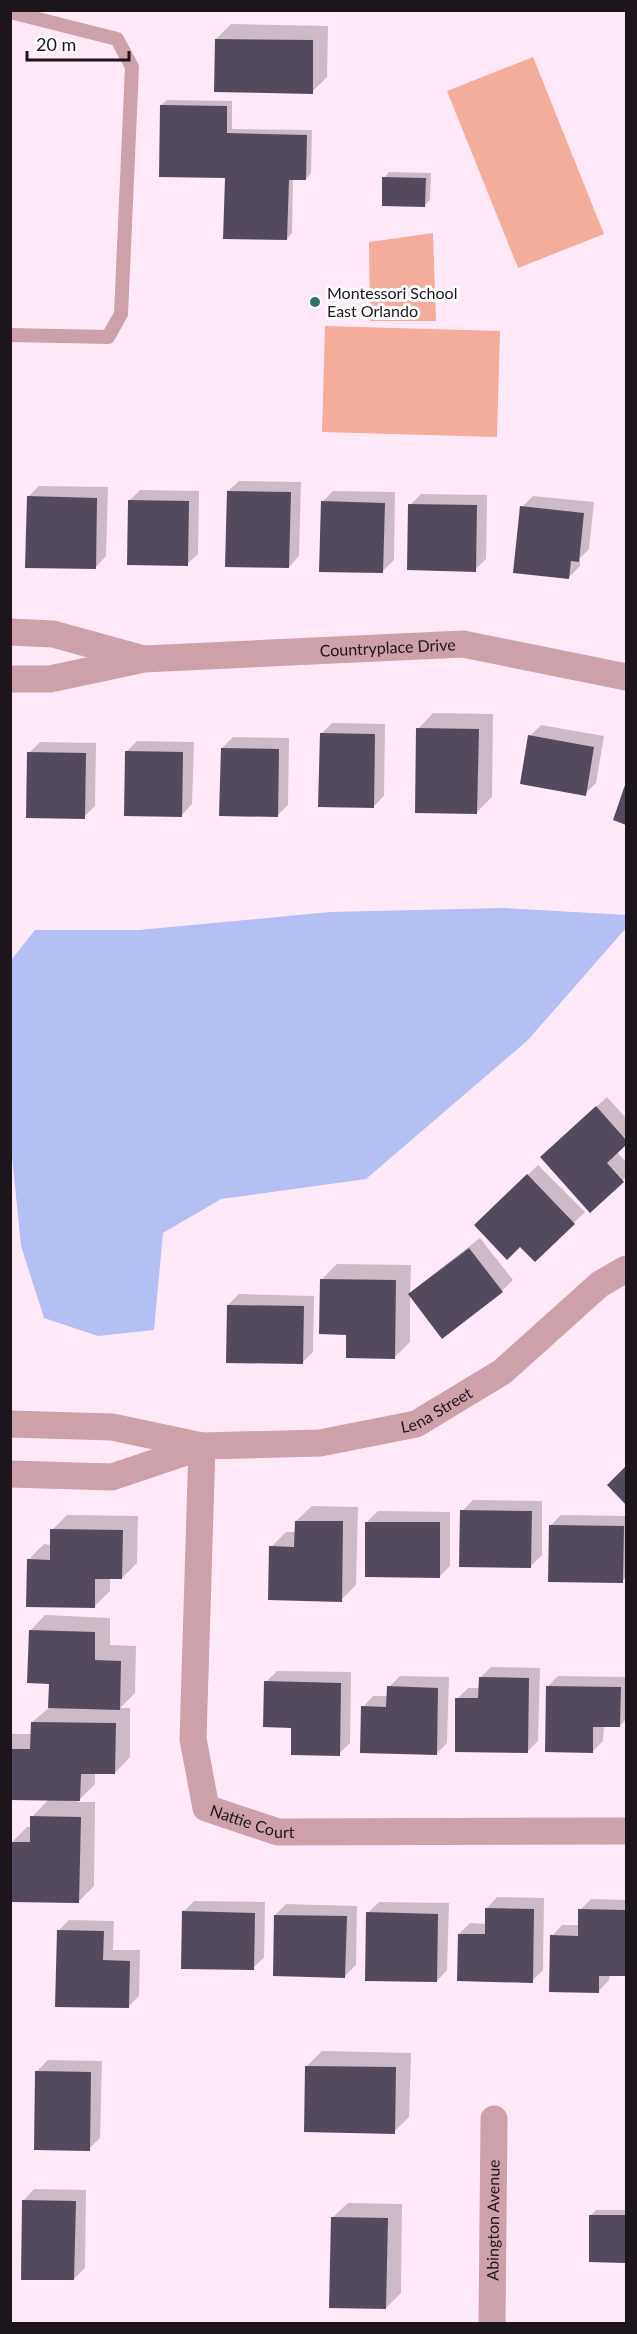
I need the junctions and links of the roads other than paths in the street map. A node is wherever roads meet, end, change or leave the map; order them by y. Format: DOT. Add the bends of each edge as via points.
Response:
graph roads {
  1 [pos="10,12"];
  2 [pos="10,335"];
  3 [pos="10,632"];
  4 [pos="144,659"];
  5 [pos="627,677"];
  6 [pos="10,679"];
  7 [pos="627,1269"];
  8 [pos="10,1424"];
  9 [pos="202,1446"];
  10 [pos="10,1474"];
  11 [pos="627,1831"];
  12 [pos="494,2119"];
  13 [pos="492,2324"];
  1 -- 2 [label="lane" via="117,39 132,66 121,314 108,337"];
  3 -- 4 [label="street, Countryplace Drive" via="53,634"];
  4 -- 5 [label="street, Countryplace Drive" via="463,644"];
  4 -- 6 [label="street, Countryplace Drive" via="50,679"];
  7 -- 9 [label="street, Lena Street" via="600,1284 502,1372 416,1424 320,1443"];
  8 -- 9 [label="street, Lena Street" via="112,1427"];
  9 -- 10 [label="street, Lena Street" via="112,1477"];
  9 -- 11 [label="street, Nattie Court" via="193,1739 206,1808 278,1832"];
  12 -- 13 [label="street, Abington Avenue"];
}
